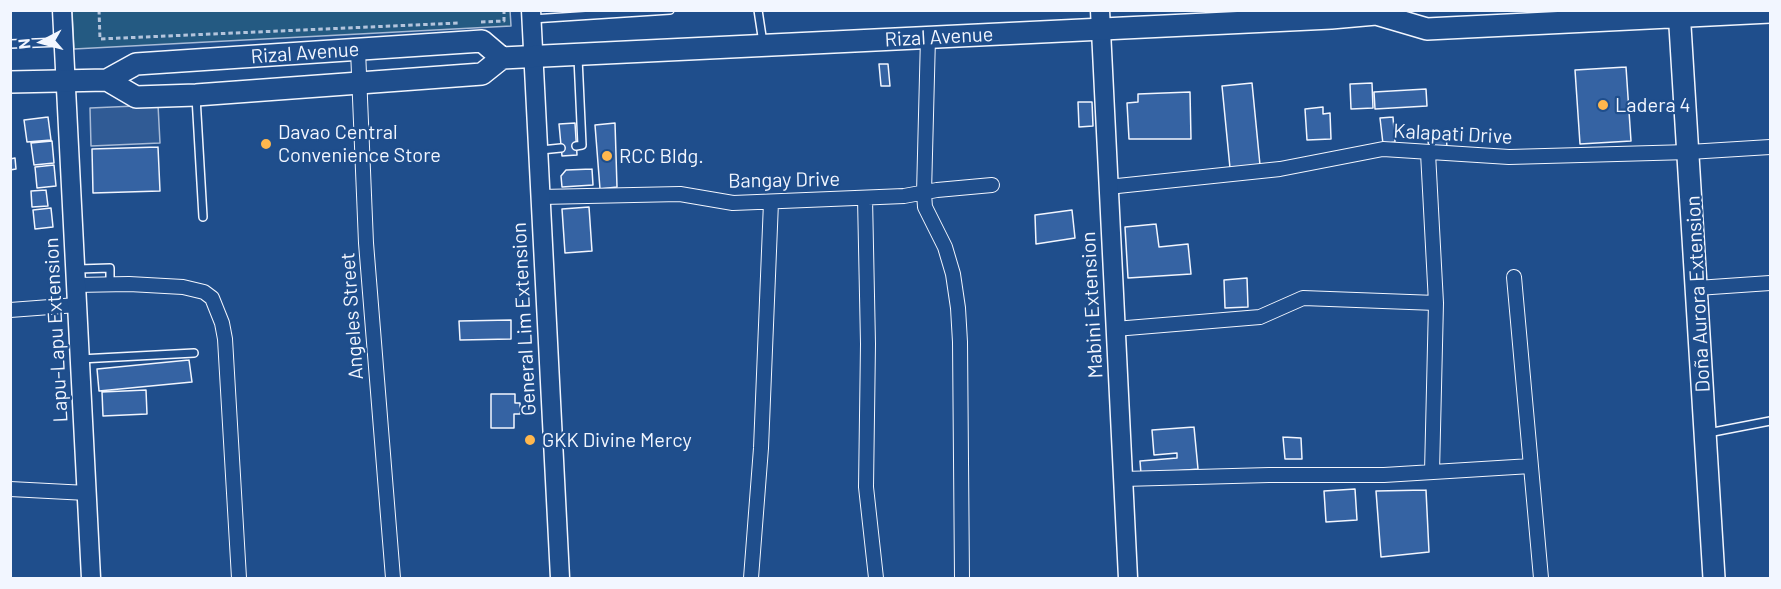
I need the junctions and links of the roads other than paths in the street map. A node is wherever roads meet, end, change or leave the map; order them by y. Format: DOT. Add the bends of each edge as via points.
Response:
graph roads {
  1 [pos="62,10"];
  2 [pos="670,10"];
  3 [pos="758,10"];
  4 [pos="1381,12"];
  5 [pos="1770,12"];
  6 [pos="1680,14"];
  7 [pos="531,15"];
  8 [pos="1100,20"];
  9 [pos="928,37"];
  10 [pos="63,42"];
  11 [pos="10,44"];
  12 [pos="763,45"];
  13 [pos="358,50"];
  14 [pos="300,54"];
  15 [pos="578,54"];
  16 [pos="533,57"];
  17 [pos="502,58"];
  18 [pos="65,80"];
  19 [pos="106,80"];
  20 [pos="10,82"];
  21 [pos="360,84"];
  22 [pos="303,88"];
  23 [pos="196,95"];
  24 [pos="576,146"];
  25 [pos="1770,147"];
  26 [pos="561,148"];
  27 [pos="538,151"];
  28 [pos="1689,152"];
  29 [pos="1428,153"];
  30 [pos="992,185"];
  31 [pos="1108,187"];
  32 [pos="924,193"];
  33 [pos="541,197"];
  34 [pos="865,198"];
  35 [pos="771,202"];
  36 [pos="203,217"];
  37 [pos="76,277"];
  38 [pos="1514,277"];
  39 [pos="1770,283"];
  40 [pos="1697,288"];
  41 [pos="1436,303"];
  42 [pos="77,305"];
  43 [pos="10,310"];
  44 [pos="1115,329"];
  45 [pos="194,353"];
  46 [pos="80,359"];
  47 [pos="1770,421"];
  48 [pos="1706,434"];
  49 [pos="1531,466"];
  50 [pos="1432,472"];
  51 [pos="1123,479"];
  52 [pos="10,489"];
  53 [pos="87,493"];
  54 [pos="91,579"];
  55 [pos="239,579"];
  56 [pos="393,579"];
  57 [pos="560,579"];
  58 [pos="751,579"];
  59 [pos="876,579"];
  60 [pos="962,579"];
  61 [pos="1128,579"];
  62 [pos="1541,579"];
  63 [pos="1714,579"];
  1 -- 10 [label="street, Lapu-Lapu Extension"];
  2 -- 7 [label="lane"];
  3 -- 12 [label="lane"];
  4 -- 6 [label="main road, Rizal Avenue" via="1427,28"];
  4 -- 8 [label="main road, Rizal Avenue"];
  5 -- 6 [label="main road, Rizal Avenue"];
  6 -- 28 [label="main road, Doña Aurora Extension"];
  7 -- 16 [label="street, General Lim Extension"];
  8 -- 9 [label="main road, Rizal Avenue"];
  8 -- 31 [label="street, Mabini Extension"];
  9 -- 12 [label="main road, Rizal Avenue"];
  9 -- 32 [label="street"];
  10 -- 11 [label="lane"];
  10 -- 18 [label="street, Lapu-Lapu Extension"];
  12 -- 15 [label="main road, Rizal Avenue"];
  13 -- 14 [label="main road, Rizal Avenue"];
  13 -- 17 [label="main road, Rizal Avenue" via="482,41"];
  13 -- 21 [label="street, Angeles Street"];
  14 -- 19 [label="main road, Rizal Avenue" via="136,64"];
  14 -- 22 [label="main road"];
  15 -- 16 [label="main road, Rizal Avenue"];
  15 -- 24 [label="lane" via="582,146"];
  16 -- 17 [label="main road, Rizal Avenue"];
  16 -- 27 [label="street, General Lim Extension"];
  17 -- 21 [label="main road, Rizal Avenue" via="482,74"];
  18 -- 19 [label="main road, Rizal Avenue"];
  18 -- 20 [label="main road, Rizal Avenue"];
  18 -- 37 [label="street, Lapu-Lapu Extension"];
  19 -- 23 [label="main road, Rizal Avenue" via="136,97"];
  21 -- 22 [label="main road, Rizal Avenue"];
  21 -- 56 [label="street, Angeles Street" via="366,243"];
  22 -- 23 [label="main road, Rizal Avenue"];
  23 -- 36 [label="lane"];
  25 -- 28 [label="street, Kalapati Drive"];
  26 -- 27 [label="lane"];
  27 -- 33 [label="street, General Lim Extension"];
  28 -- 29 [label="street, Kalapati Drive" via="1509,157"];
  28 -- 40 [label="main road, Doña Aurora Extension"];
  29 -- 31 [label="street, Kalapati Drive" via="1383,149 1280,169"];
  29 -- 41 [label="street"];
  30 -- 32 [label="street, Bangay Drive"];
  31 -- 44 [label="street, Mabini Extension"];
  32 -- 34 [label="street, Bangay Drive"];
  32 -- 60 [label="street" via="925,207 945,247 958,308"];
  33 -- 35 [label="street, Bangay Drive" via="680,194 733,203"];
  33 -- 57 [label="street, General Lim Extension"];
  34 -- 35 [label="street, Bangay Drive"];
  34 -- 59 [label="street" via="866,487"];
  35 -- 58 [label="street" via="761,448"];
  37 -- 42 [label="street, Lapu-Lapu Extension"];
  37 -- 55 [label="street" via="110,286 195,288 204,291 218,308 225,339"];
  38 -- 49 [label="street"];
  39 -- 40 [label="street"];
  40 -- 48 [label="main road, Doña Aurora Extension"];
  41 -- 44 [label="street" via="1303,298 1260,317"];
  41 -- 50 [label="street"];
  42 -- 43 [label="street"];
  42 -- 46 [label="street, Lapu-Lapu Extension"];
  44 -- 51 [label="street, Mabini Extension"];
  45 -- 46 [label="lane"];
  46 -- 53 [label="street, Lapu-Lapu Extension"];
  47 -- 48 [label="lane"];
  48 -- 63 [label="main road, Doña Aurora Extension"];
  49 -- 50 [label="street"];
  49 -- 62 [label="street"];
  50 -- 51 [label="street"];
  51 -- 61 [label="street, Mabini Extension"];
  52 -- 53 [label="street"];
  53 -- 54 [label="street, Lapu-Lapu Extension"];
}
